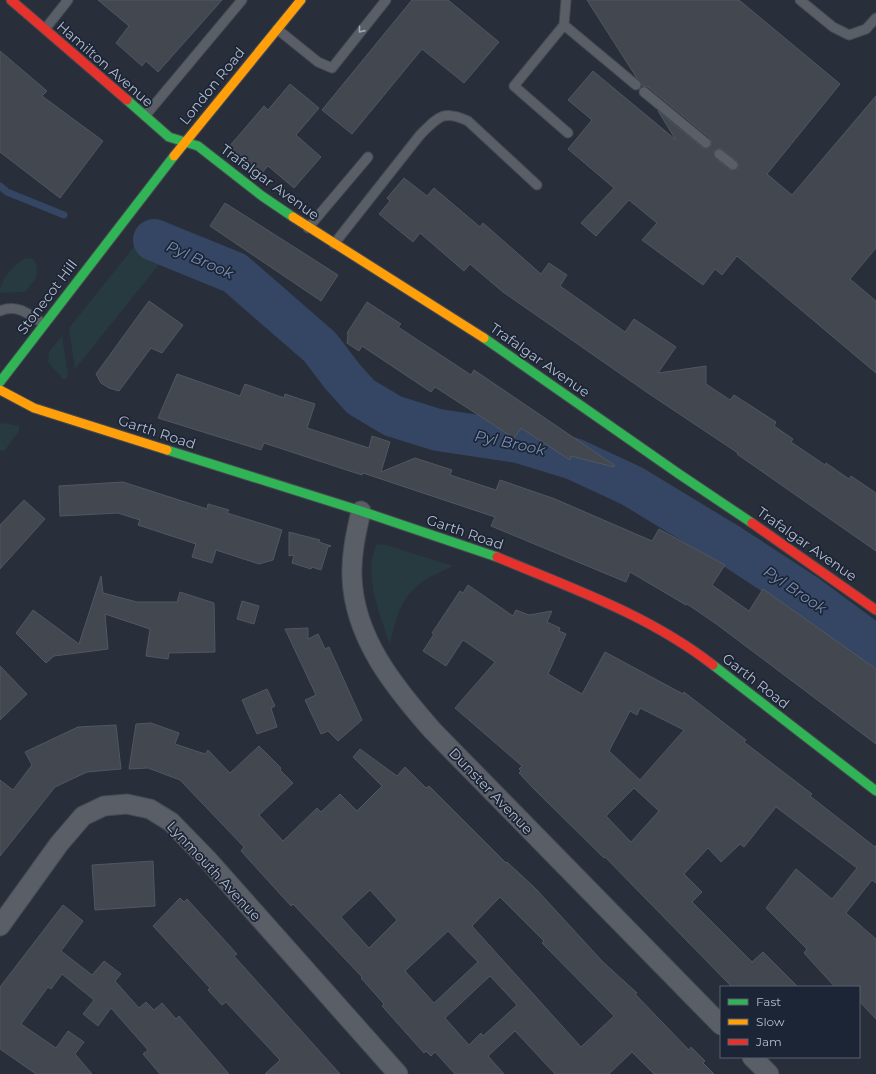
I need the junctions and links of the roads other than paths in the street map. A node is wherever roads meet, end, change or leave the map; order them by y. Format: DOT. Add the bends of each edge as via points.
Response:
graph roads {
  1 [pos="11,0"];
  2 [pos="68,0"];
  3 [pos="242,0"];
  4 [pos="301,0"];
  5 [pos="386,0"];
  6 [pos="566,0"];
  7 [pos="800,0"];
  8 [pos="876,18"];
  9 [pos="564,25"];
  10 [pos="44,29"];
  11 [pos="277,29"];
  12 [pos="636,86"];
  13 [pos="644,92"];
  14 [pos="144,117"];
  15 [pos="568,134"];
  16 [pos="184,142"];
  17 [pos="706,143"];
  18 [pos="720,154"];
  19 [pos="368,157"];
  20 [pos="733,165"];
  21 [pos="537,185"];
  22 [pos="308,228"];
  23 [pos="334,244"];
  24 [pos="102,249"];
  25 [pos="0,311"];
  26 [pos="44,324"];
  27 [pos="0,382"];
  28 [pos="0,390"];
  29 [pos="361,511"];
  30 [pos="876,610"];
  31 [pos="876,791"];
  32 [pos="0,926"];
  33 [pos="720,1024"];
  34 [pos="753,1058"];
  35 [pos="398,1074"];
  36 [pos="769,1074"];
  1 -- 10 [label="main road, Hamilton Avenue"];
  2 -- 10 [label="lane"];
  3 -- 14 [label="lane"];
  4 -- 11 [label="main road, London Road"];
  5 -- 11 [label="lane, one-way" via="332,68 318,62"];
  6 -- 9 [label="lane"];
  7 -- 8 [label="lane" via="833,27 849,35 866,29"];
  9 -- 12 [label="lane"];
  9 -- 15 [label="lane" via="514,86"];
  10 -- 14 [label="main road, Hamilton Avenue"];
  11 -- 16 [label="main road, London Road"];
  13 -- 17 [label="lane"];
  14 -- 16 [label="main road, Hamilton Avenue" via="169,137"];
  16 -- 22 [label="main road, Trafalgar Avenue" via="198,146"];
  16 -- 24 [label="main road, London Road"];
  18 -- 20 [label="lane"];
  19 -- 22 [label="lane"];
  21 -- 23 [label="lane" via="468,121 449,114 435,120 420,134"];
  22 -- 23 [label="main road, Trafalgar Avenue"];
  23 -- 30 [label="main road, Trafalgar Avenue" via="502,349"];
  24 -- 26 [label="main road, Stonecot Hill"];
  25 -- 26 [label="lane" via="11,307 21,309"];
  26 -- 27 [label="main road, Stonecot Hill"];
  28 -- 29 [label="main road, Garth Road" via="34,408"];
  29 -- 31 [label="main road, Garth Road" via="494,556 616,606 698,654"];
  29 -- 33 [label="street, Dunster Avenue" via="354,543 352,578 358,611 374,653 398,690 438,737"];
  32 -- 35 [label="street, Lynmouth Avenue" via="59,844 83,816 104,806 127,804 150,809 171,822 208,860"];
  34 -- 36 [label="street"];
}
